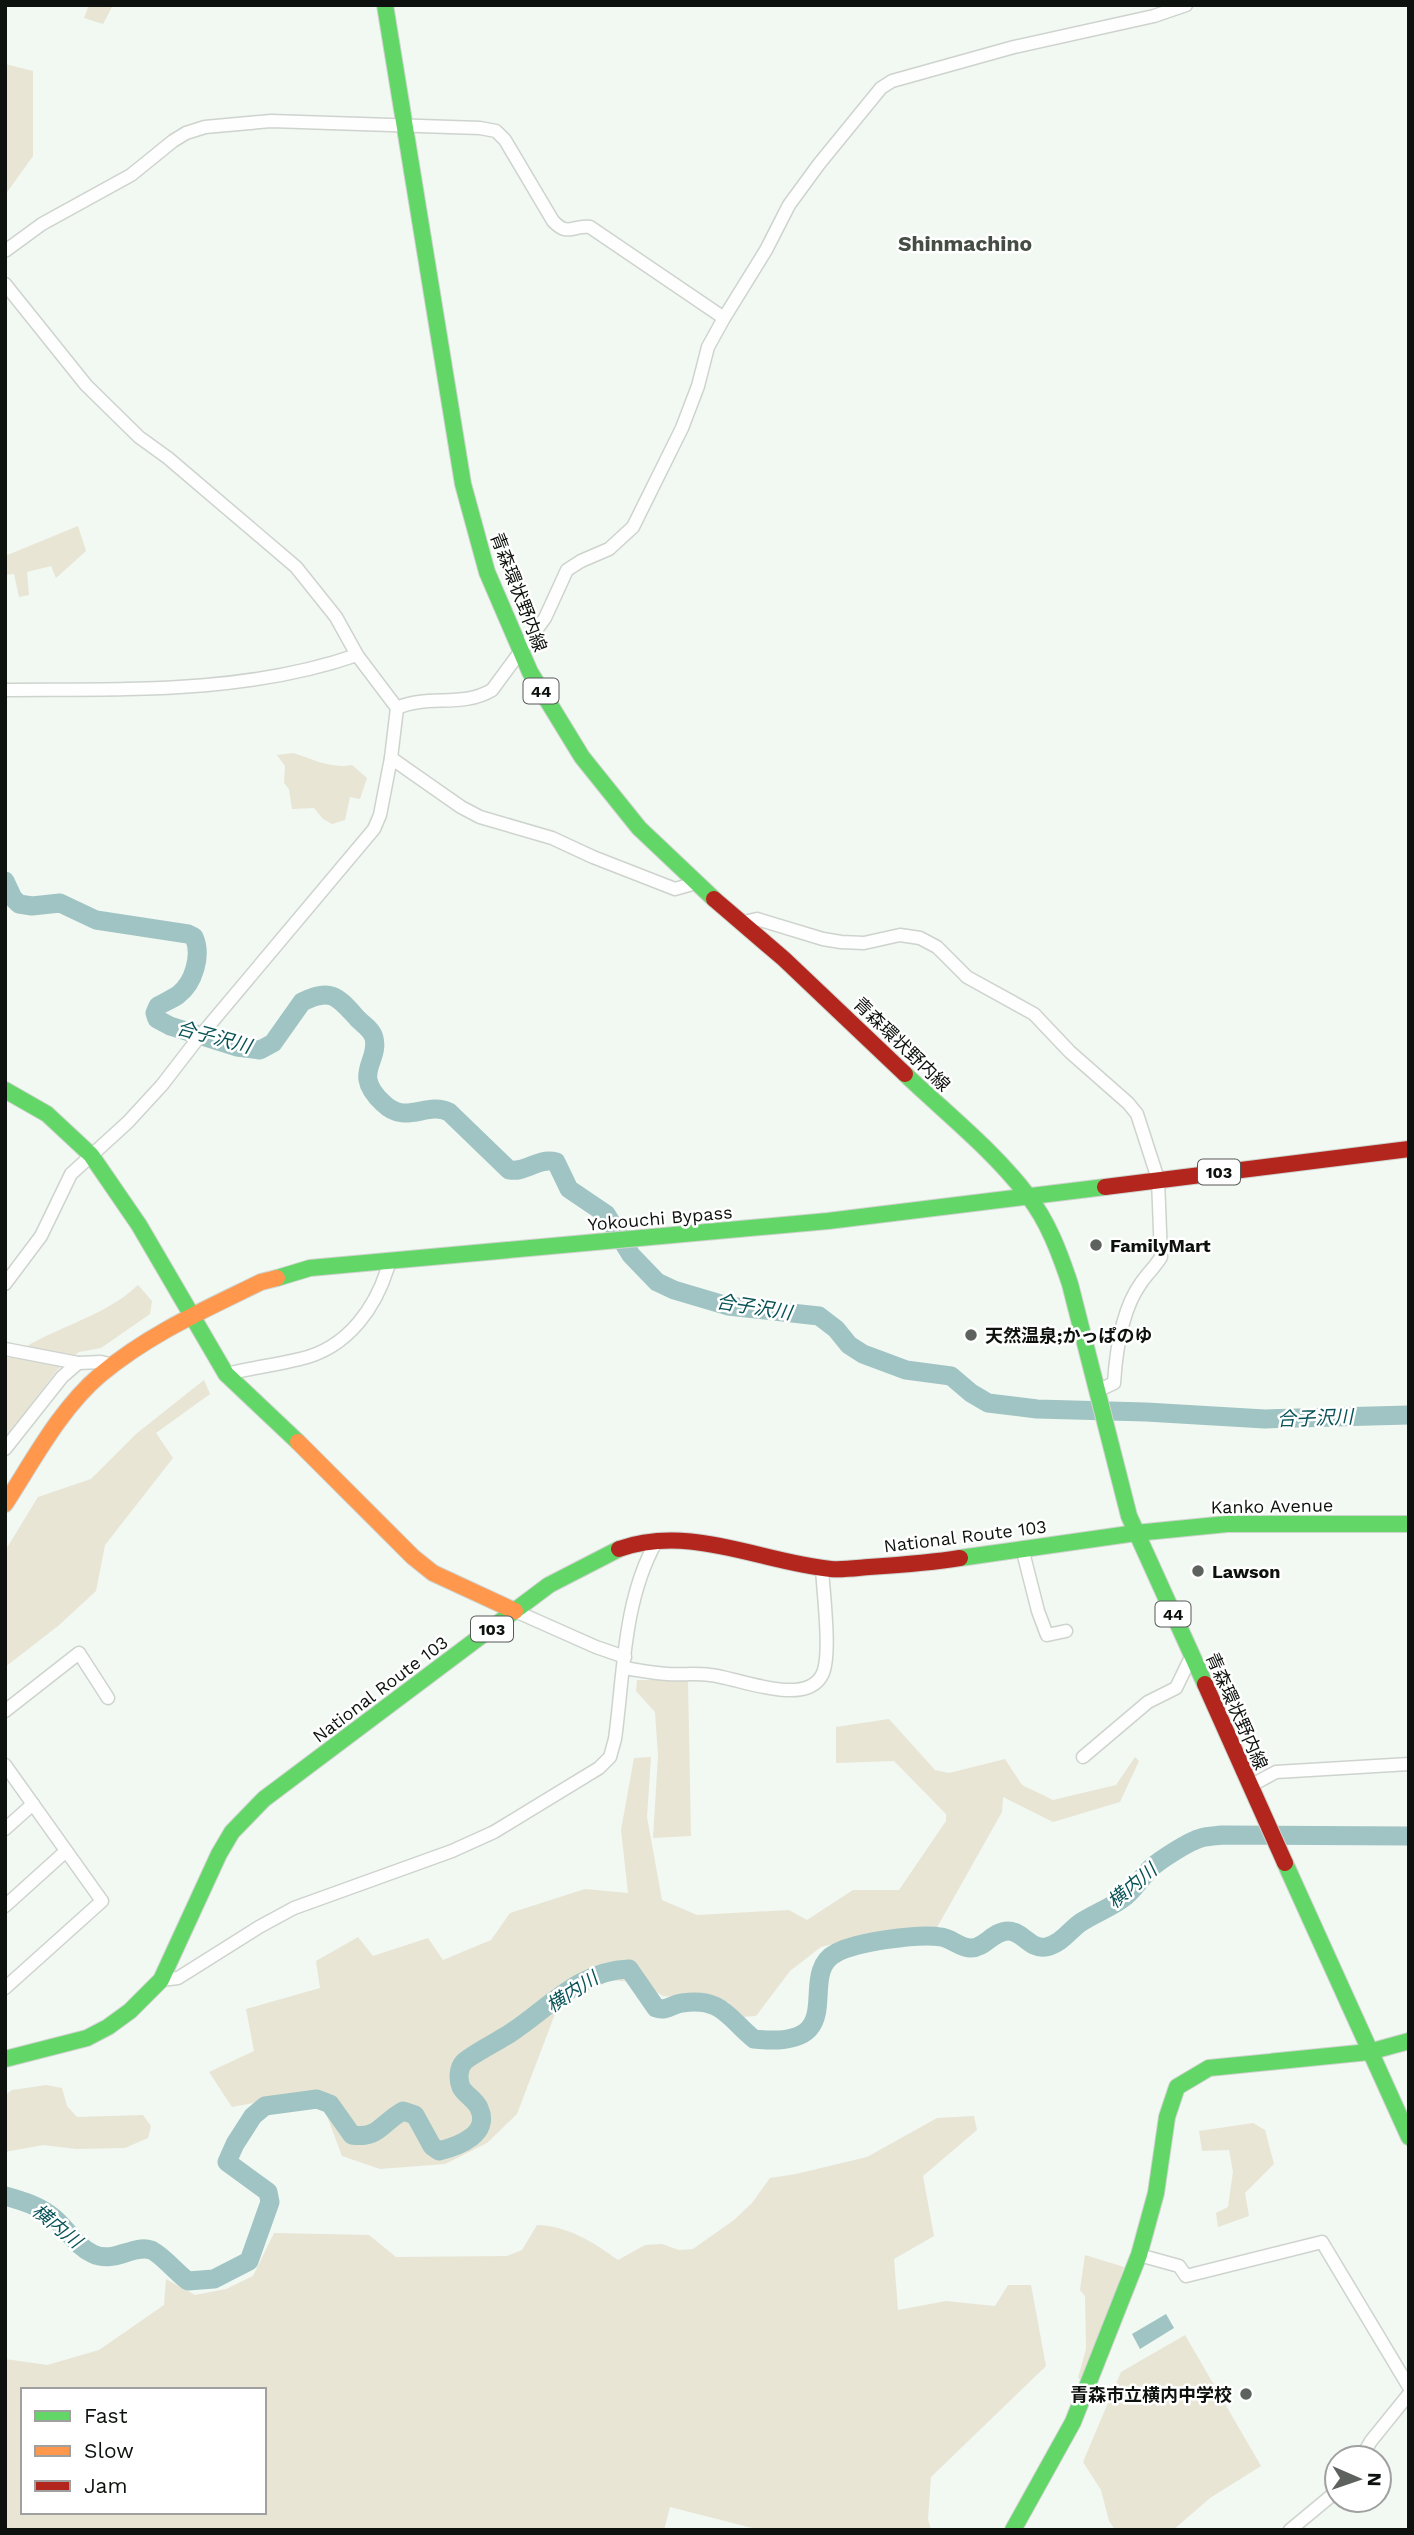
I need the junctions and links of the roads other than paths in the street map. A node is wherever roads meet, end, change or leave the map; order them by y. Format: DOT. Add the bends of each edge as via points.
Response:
graph roads {
  1 [pos="385,5"];
  2 [pos="1186,5"];
  3 [pos="1164,9"];
  4 [pos="404,125"];
  5 [pos="5,251"];
  6 [pos="5,284"];
  7 [pos="724,318"];
  8 [pos="521,651"];
  9 [pos="357,655"];
  10 [pos="5,690"];
  11 [pos="397,708"];
  12 [pos="391,758"];
  13 [pos="696,883"];
  14 [pos="740,923"];
  15 [pos="5,1090"];
  16 [pos="1409,1149"];
  17 [pos="91,1155"];
  18 [pos="1158,1179"];
  19 [pos="1030,1198"];
  20 [pos="390,1260"];
  21 [pos="5,1284"];
  22 [pos="194,1316"];
  23 [pos="5,1349"];
  24 [pos="78,1363"];
  25 [pos="115,1365"];
  26 [pos="226,1374"];
  27 [pos="1097,1394"];
  28 [pos="5,1449"];
  29 [pos="5,1504"];
  30 [pos="1409,1524"];
  31 [pos="1136,1532"];
  32 [pos="656,1542"];
  33 [pos="1022,1548"];
  34 [pos="822,1568"];
  35 [pos="515,1611"];
  36 [pos="1066,1631"];
  37 [pos="1191,1657"];
  38 [pos="625,1663"];
  39 [pos="108,1698"];
  40 [pos="5,1712"];
  41 [pos="1083,1757"];
  42 [pos="1409,1764"];
  43 [pos="5,1765"];
  44 [pos="1250,1786"];
  45 [pos="33,1804"];
  46 [pos="5,1829"];
  47 [pos="66,1851"];
  48 [pos="5,1906"];
  49 [pos="161,1980"];
  50 [pos="5,1988"];
  51 [pos="1409,2041"];
  52 [pos="1369,2052"];
  53 [pos="5,2059"];
  54 [pos="1409,2137"];
  55 [pos="1139,2255"];
  56 [pos="1409,2387"];
  57 [pos="1409,2394"];
  58 [pos="1369,2444"];
  59 [pos="1323,2503"];
  60 [pos="1013,2530"];
  61 [pos="1290,2530"];
  1 -- 4 [label="main road, 青森環状野内線 / 44"];
  2 -- 3 [label="street"];
  3 -- 7 [label="street" via="892,81 881,88 789,205"];
  4 -- 5 [label="street" via="271,121 186,133 131,175 42,224"];
  4 -- 7 [label="street" via="496,131 561,229 590,227"];
  4 -- 8 [label="main road, 青森環状野内線 / 44" via="463,484 487,572"];
  6 -- 9 [label="street" via="86,385 139,437 296,567 336,617"];
  7 -- 8 [label="street" via="708,347 682,428 633,527 609,549 567,570 545,618"];
  8 -- 11 [label="street" via="492,690 480,697 421,701"];
  8 -- 13 [label="main road, 青森環状野内線 / 44" via="582,757 639,828"];
  9 -- 10 [label="street" via="330,665 220,685"];
  9 -- 11 [label="street"];
  11 -- 12 [label="street"];
  12 -- 13 [label="street" via="480,817 552,838 676,889"];
  12 -- 17 [label="street" via="374,829 162,1085"];
  13 -- 14 [label="main road, 青森環状野内線 / 44"];
  14 -- 18 [label="street" via="757,919 841,942 920,937 937,947 967,977 1034,1014 1128,1103 1137,1114"];
  14 -- 19 [label="main road, 青森環状野内線 / 44" via="992,1154"];
  15 -- 17 [label="main road" via="47,1114"];
  16 -- 18 [label="main road, Yokouchi Bypass / 103"];
  17 -- 21 [label="street" via="71,1174 41,1236"];
  17 -- 22 [label="main road"];
  18 -- 19 [label="main road, Yokouchi Bypass / 103"];
  18 -- 27 [label="street" via="1161,1257 1140,1284 1119,1335 1114,1383"];
  19 -- 20 [label="main road, Yokouchi Bypass / 103" via="828,1222"];
  19 -- 27 [label="main road, 青森環状野内線 / 44" via="1059,1252 1070,1284"];
  20 -- 22 [label="main road, Yokouchi Bypass / 103" via="310,1268 261,1282"];
  20 -- 26 [label="street" via="384,1284 366,1315 347,1335 303,1359"];
  22 -- 25 [label="main road, Yokouchi Bypass / 103" via="164,1329"];
  22 -- 26 [label="main road"];
  23 -- 24 [label="street"];
  24 -- 25 [label="street"];
  24 -- 28 [label="street"];
  25 -- 29 [label="main road, Yokouchi Bypass / 103" via="76,1400"];
  26 -- 35 [label="main road" via="413,1558 433,1573"];
  27 -- 31 [label="main road, 青森環状野内線 / 44"];
  30 -- 31 [label="main road, Kanko Avenue / 103" via="1227,1524"];
  31 -- 33 [label="main road, National Route 103 / 103"];
  31 -- 37 [label="main road, 青森環状野内線 / 44"];
  32 -- 34 [label="main road, National Route 103 / 103" via="692,1540"];
  32 -- 35 [label="main road, National Route 103 / 103" via="623,1547 583,1565"];
  32 -- 38 [label="street" via="634,1597"];
  33 -- 34 [label="main road, National Route 103 / 103" via="921,1564"];
  33 -- 36 [label="street" via="1047,1635"];
  34 -- 38 [label="street" via="826,1661 816,1684 781,1690 712,1675 666,1674"];
  35 -- 38 [label="street"];
  35 -- 49 [label="main road, National Route 103 / 103" via="244,1818 219,1854"];
  37 -- 41 [label="street" via="1176,1688 1147,1702"];
  37 -- 44 [label="main road, 青森環状野内線 / 44"];
  38 -- 49 [label="street" via="615,1738 610,1757 599,1768 494,1832 452,1852 294,1908 178,1978"];
  39 -- 40 [label="street" via="79,1653"];
  42 -- 44 [label="street" via="1276,1772"];
  43 -- 45 [label="street"];
  44 -- 52 [label="main road, 青森環状野内線 / 44"];
  45 -- 46 [label="street"];
  45 -- 47 [label="street"];
  47 -- 48 [label="street"];
  47 -- 50 [label="street" via="102,1901"];
  49 -- 53 [label="main road, National Route 103 / 103" via="130,2011 87,2038"];
  51 -- 52 [label="main road"];
  52 -- 54 [label="main road, 青森環状野内線 / 44"];
  52 -- 55 [label="main road" via="1209,2068 1177,2087"];
  55 -- 56 [label="street" via="1179,2266 1186,2276 1322,2242"];
  55 -- 60 [label="main road" via="1073,2422"];
  57 -- 58 [label="street"];
  59 -- 61 [label="street"];
}
